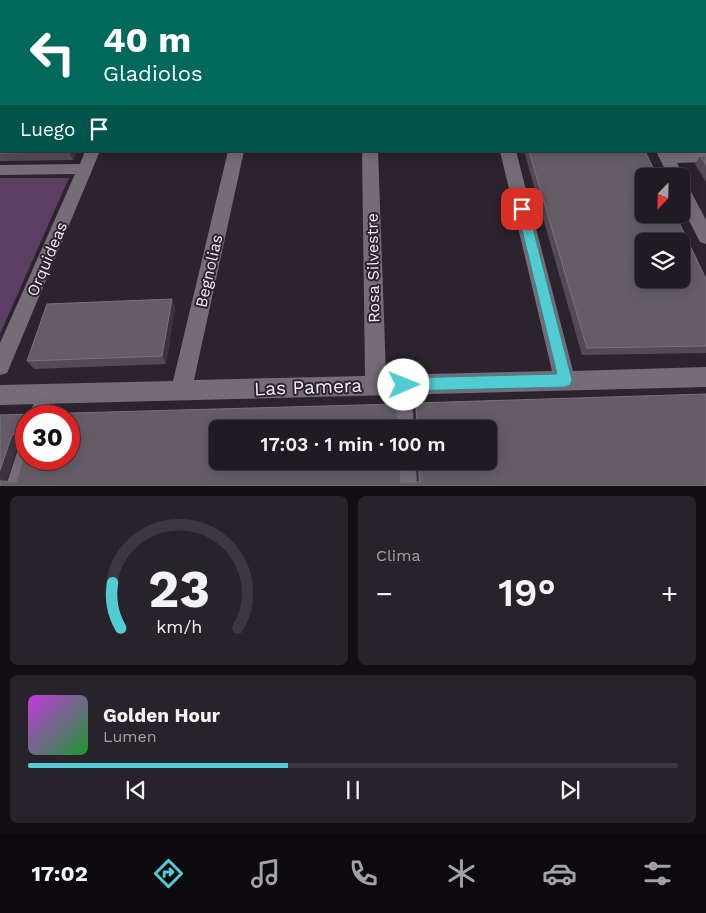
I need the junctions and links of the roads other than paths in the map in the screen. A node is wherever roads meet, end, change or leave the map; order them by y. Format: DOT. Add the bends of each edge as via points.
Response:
graph roads {
  1 [pos="93,152"];
  2 [pos="236,152"];
  3 [pos="370,152"];
  4 [pos="508,152"];
  5 [pos="665,154"];
  6 [pos="706,157"];
  7 [pos="86,168"];
  8 [pos="672,168"];
  9 [pos="0,170"];
  10 [pos="690,206"];
  11 [pos="706,237"];
  12 [pos="0,366"];
  13 [pos="706,377"];
  14 [pos="565,380"];
  15 [pos="376,385"];
  16 [pos="404,385"];
  17 [pos="181,391"];
  18 [pos="44,394"];
  19 [pos="0,395"];
  20 [pos="40,405"];
  21 [pos="406,420"];
  22 [pos="19,470"];
  23 [pos="408,470"];
  24 [pos="14,486"];
  25 [pos="409,486"];
  1 -- 7 [label="street, Orquideas"];
  2 -- 17 [label="street, Begnolias"];
  3 -- 15 [label="street, Rosa Silvestre"];
  4 -- 14 [label="street"];
  5 -- 6 [label="street"];
  5 -- 8 [label="street"];
  7 -- 9 [label="street"];
  7 -- 12 [label="street, Orquideas"];
  10 -- 11 [label="street"];
  13 -- 14 [label="street, Las Pamera"];
  14 -- 16 [label="street, Las Pamera"];
  15 -- 16 [label="street, Las Pamera"];
  15 -- 17 [label="street, Las Pamera"];
  16 -- 21 [label="street"];
  17 -- 18 [label="street, Las Pamera"];
  18 -- 19 [label="street, Las Pamera"];
  18 -- 20 [label="street"];
  22 -- 24 [label="street"];
  23 -- 25 [label="street"];
}
